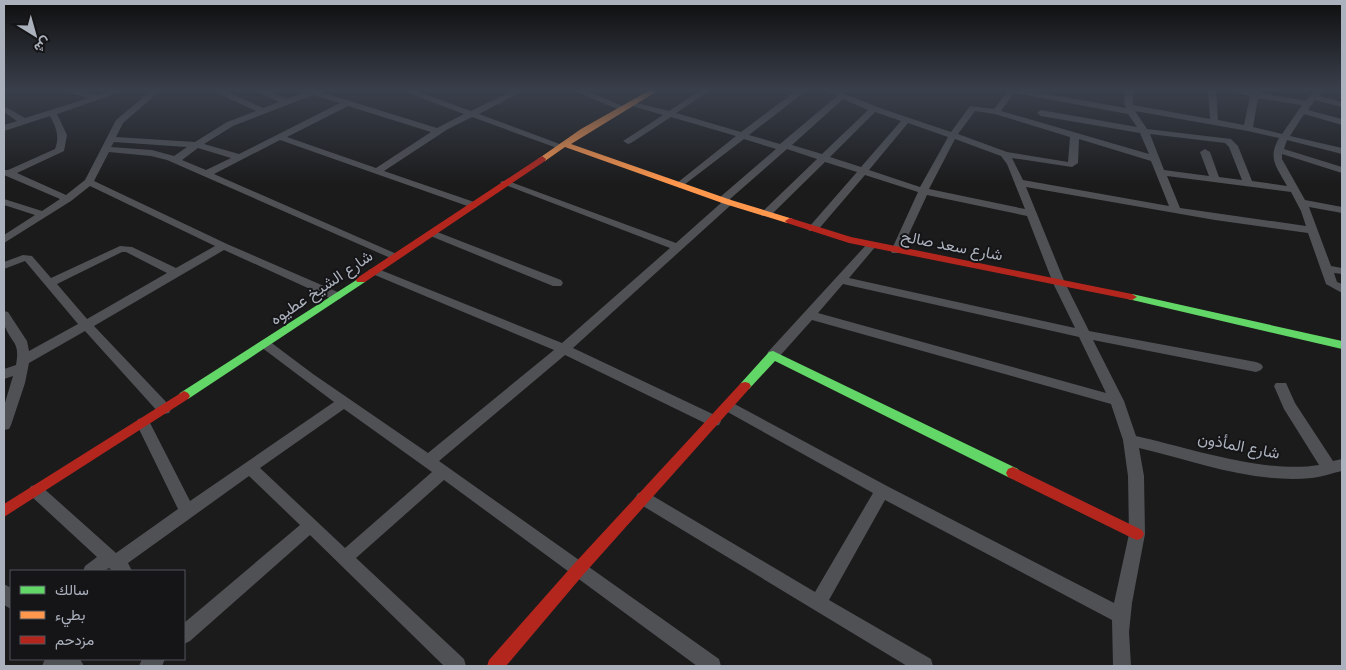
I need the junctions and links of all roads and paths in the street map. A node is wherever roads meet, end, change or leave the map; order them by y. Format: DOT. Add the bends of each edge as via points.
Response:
graph roads {
  1 [pos="23,121"];
  2 [pos="57,121"];
  3 [pos="120,121"];
  4 [pos="238,121"];
  5 [pos="310,121"];
  6 [pos="404,121"];
  7 [pos="457,121"];
  8 [pos="489,121"];
  9 [pos="602,121"];
  10 [pos="658,121"];
  11 [pos="693,121"];
  12 [pos="762,121"];
  13 [pos="806,121"];
  14 [pos="861,121"];
  15 [pos="905,121"];
  16 [pos="910,121"];
  17 [pos="963,121"];
  18 [pos="1025,121"];
  19 [pos="1036,121"];
  20 [pos="1086,121"];
  21 [pos="1137,121"];
  22 [pos="1215,121"];
  23 [pos="1249,121"];
  24 [pos="1296,121"];
  25 [pos="1034,124"];
  26 [pos="4,128"];
  27 [pos="1248,128"];
  28 [pos="437,131"];
  29 [pos="1144,132"];
  30 [pos="954,135"];
  31 [pos="742,136"];
  32 [pos="1075,136"];
  33 [pos="1285,136"];
  34 [pos="279,137"];
  35 [pos="110,139"];
  36 [pos="628,142"];
  37 [pos="196,145"];
  38 [pos="562,145"];
  39 [pos="783,146"];
  40 [pos="105,150"];
  41 [pos="1278,150"];
  42 [pos="1205,152"];
  43 [pos="1342,152"];
  44 [pos="1004,154"];
  45 [pos="239,157"];
  46 [pos="823,158"];
  47 [pos="1155,159"];
  48 [pos="175,160"];
  49 [pos="1342,170"];
  50 [pos="377,171"];
  51 [pos="862,171"];
  52 [pos="6,172"];
  53 [pos="1160,172"];
  54 [pos="206,174"];
  55 [pos="1215,180"];
  56 [pos="89,182"];
  57 [pos="505,183"];
  58 [pos="1021,183"];
  59 [pos="680,185"];
  60 [pos="1249,185"];
  61 [pos="1295,190"];
  62 [pos="924,191"];
  63 [pos="67,199"];
  64 [pos="726,201"];
  65 [pos="4,202"];
  66 [pos="1301,202"];
  67 [pos="473,205"];
  68 [pos="1176,210"];
  69 [pos="1342,210"];
  70 [pos="42,214"];
  71 [pos="766,214"];
  72 [pos="1032,214"];
  73 [pos="813,229"];
  74 [pos="1313,230"];
  75 [pos="432,233"];
  76 [pos="6,238"];
  77 [pos="223,246"];
  78 [pos="871,246"];
  79 [pos="678,247"];
  80 [pos="896,251"];
  81 [pos="395,257"];
  82 [pos="4,266"];
  83 [pos="1325,268"];
  84 [pos="374,271"];
  85 [pos="1342,271"];
  86 [pos="176,273"];
  87 [pos="841,280"];
  88 [pos="50,283"];
  89 [pos="557,283"];
  90 [pos="1059,283"];
  91 [pos="1337,287"];
  92 [pos="336,296"];
  93 [pos="810,314"];
  94 [pos="4,315"];
  95 [pos="86,325"];
  96 [pos="1084,334"];
  97 [pos="264,344"];
  98 [pos="1342,345"];
  99 [pos="564,349"];
  100 [pos="773,355"];
  101 [pos="22,364"];
  102 [pos="1256,367"];
  103 [pos="4,374"];
  104 [pos="1281,386"];
  105 [pos="1116,401"];
  106 [pos="344,402"];
  107 [pos="729,406"];
  108 [pos="164,409"];
  109 [pos="714,421"];
  110 [pos="143,423"];
  111 [pos="4,425"];
  112 [pos="1130,440"];
  113 [pos="428,460"];
  114 [pos="250,467"];
  115 [pos="1336,467"];
  116 [pos="443,472"];
  117 [pos="36,491"];
  118 [pos="882,491"];
  119 [pos="644,498"];
  120 [pos="4,511"];
  121 [pos="188,511"];
  122 [pos="310,526"];
  123 [pos="1137,534"];
  124 [pos="344,558"];
  125 [pos="116,564"];
  126 [pos="95,570"];
  127 [pos="578,570"];
  128 [pos="818,603"];
  129 [pos="1122,616"];
  130 [pos="185,630"];
  131 [pos="709,665"];
  132 [pos="457,666"];
  133 [pos="495,666"];
  134 [pos="924,666"];
  135 [pos="1122,666"];
  1 -- 26 [label="street"];
  2 -- 52 [label="street" via="63,135 59,151"];
  3 -- 35 [label="street"];
  4 -- 37 [label="street"];
  5 -- 34 [label="street"];
  6 -- 28 [label="street"];
  7 -- 28 [label="street"];
  8 -- 38 [label="street"];
  9 -- 38 [label="street, شارع الشيخ عطيوه"];
  10 -- 36 [label="street"];
  11 -- 31 [label="street"];
  12 -- 31 [label="street"];
  13 -- 39 [label="street"];
  14 -- 46 [label="street"];
  15 -- 51 [label="street"];
  16 -- 30 [label="street"];
  17 -- 30 [label="street"];
  18 -- 25 [label="street"];
  19 -- 25 [label="street"];
  20 -- 29 [label="street"];
  21 -- 29 [label="street"];
  22 -- 27 [label="street"];
  23 -- 27 [label="street"];
  24 -- 33 [label="street"];
  25 -- 32 [label="street"];
  27 -- 33 [label="street"];
  28 -- 50 [label="street"];
  29 -- 47 [label="street"];
  29 -- 60 [label="street" via="1228,141"];
  30 -- 44 [label="street"];
  30 -- 62 [label="street"];
  31 -- 39 [label="street"];
  31 -- 59 [label="street"];
  32 -- 44 [label="street" via="1073,162 1069,165"];
  32 -- 47 [label="street"];
  33 -- 41 [label="street"];
  33 -- 43 [label="street"];
  34 -- 45 [label="street"];
  34 -- 50 [label="street"];
  35 -- 37 [label="street"];
  35 -- 40 [label="street"];
  37 -- 45 [label="street"];
  37 -- 48 [label="street"];
  38 -- 57 [label="street, شارع الشيخ عطيوه"];
  38 -- 59 [label="street, شارع سعد صالح"];
  39 -- 46 [label="street"];
  39 -- 64 [label="street"];
  40 -- 48 [label="street" via="152,153"];
  40 -- 56 [label="street"];
  41 -- 49 [label="street"];
  41 -- 61 [label="street" via="1279,165"];
  42 -- 55 [label="street"];
  44 -- 58 [label="street"];
  45 -- 54 [label="street"];
  46 -- 51 [label="street"];
  46 -- 71 [label="street"];
  47 -- 53 [label="street"];
  48 -- 54 [label="street"];
  50 -- 67 [label="street"];
  51 -- 62 [label="street"];
  51 -- 73 [label="street"];
  52 -- 63 [label="street"];
  53 -- 55 [label="street"];
  53 -- 68 [label="street"];
  54 -- 81 [label="street"];
  55 -- 60 [label="street"];
  56 -- 63 [label="street"];
  56 -- 77 [label="street"];
  57 -- 67 [label="street, شارع الشيخ عطيوه"];
  57 -- 79 [label="street"];
  58 -- 68 [label="street"];
  58 -- 72 [label="street"];
  59 -- 64 [label="street, شارع سعد صالح"];
  60 -- 61 [label="street"];
  61 -- 66 [label="street"];
  62 -- 72 [label="street"];
  62 -- 80 [label="street"];
  63 -- 70 [label="street"];
  64 -- 71 [label="street, شارع سعد صالح"];
  64 -- 79 [label="street"];
  65 -- 70 [label="street"];
  66 -- 69 [label="street"];
  66 -- 74 [label="street"];
  67 -- 75 [label="street, شارع الشيخ عطيوه"];
  68 -- 74 [label="street"];
  70 -- 76 [label="street"];
  71 -- 73 [label="street, شارع سعد صالح"];
  72 -- 90 [label="street"];
  73 -- 78 [label="street, شارع سعد صالح"];
  74 -- 83 [label="street"];
  75 -- 81 [label="street, شارع الشيخ عطيوه"];
  75 -- 89 [label="street"];
  77 -- 86 [label="street"];
  77 -- 92 [label="street"];
  78 -- 80 [label="street, شارع سعد صالح"];
  78 -- 87 [label="street"];
  79 -- 99 [label="street"];
  80 -- 90 [label="street, شارع سعد صالح"];
  81 -- 84 [label="street, شارع الشيخ عطيوه"];
  82 -- 88 [label="street" via="28,258"];
  83 -- 85 [label="street"];
  83 -- 91 [label="street"];
  84 -- 92 [label="street, شارع الشيخ عطيوه"];
  84 -- 99 [label="street"];
  86 -- 88 [label="street" via="128,249 120,249"];
  86 -- 95 [label="street"];
  87 -- 93 [label="street"];
  87 -- 96 [label="street"];
  88 -- 95 [label="street"];
  90 -- 96 [label="street"];
  90 -- 98 [label="street, شارع سعد صالح"];
  92 -- 97 [label="street, شارع الشيخ عطيوه"];
  93 -- 100 [label="street"];
  93 -- 105 [label="street"];
  94 -- 101 [label="street" via="21,341"];
  95 -- 101 [label="street"];
  95 -- 108 [label="street"];
  96 -- 102 [label="street"];
  96 -- 105 [label="street"];
  97 -- 106 [label="street"];
  97 -- 108 [label="street, شارع الشيخ عطيوه"];
  99 -- 109 [label="street"];
  99 -- 113 [label="street"];
  100 -- 107 [label="street"];
  100 -- 123 [label="street"];
  101 -- 103 [label="street"];
  101 -- 111 [label="street"];
  104 -- 115 [label="street" via="1289,404"];
  105 -- 112 [label="street"];
  106 -- 113 [label="street"];
  106 -- 114 [label="street"];
  107 -- 109 [label="street"];
  107 -- 118 [label="street"];
  108 -- 110 [label="street, شارع الشيخ عطيوه"];
  109 -- 119 [label="street"];
  110 -- 117 [label="street, شارع الشيخ عطيوه"];
  110 -- 121 [label="street"];
  112 -- 115 [label="street, شارع المأذون" via="1281,471 1310,472"];
  112 -- 123 [label="street" via="1136,476"];
  113 -- 116 [label="street"];
  114 -- 121 [label="street"];
  114 -- 122 [label="street"];
  116 -- 124 [label="street"];
  116 -- 127 [label="street"];
  117 -- 120 [label="street, شارع الشيخ عطيوه"];
  117 -- 125 [label="street"];
  118 -- 128 [label="street"];
  118 -- 129 [label="street"];
  119 -- 127 [label="street"];
  119 -- 128 [label="street"];
  121 -- 125 [label="street"];
  122 -- 124 [label="street"];
  122 -- 130 [label="street"];
  123 -- 129 [label="street"];
  124 -- 132 [label="street"];
  125 -- 126 [label="street"];
  127 -- 131 [label="street"];
  127 -- 133 [label="street"];
  128 -- 134 [label="street"];
  129 -- 135 [label="street"];
}
